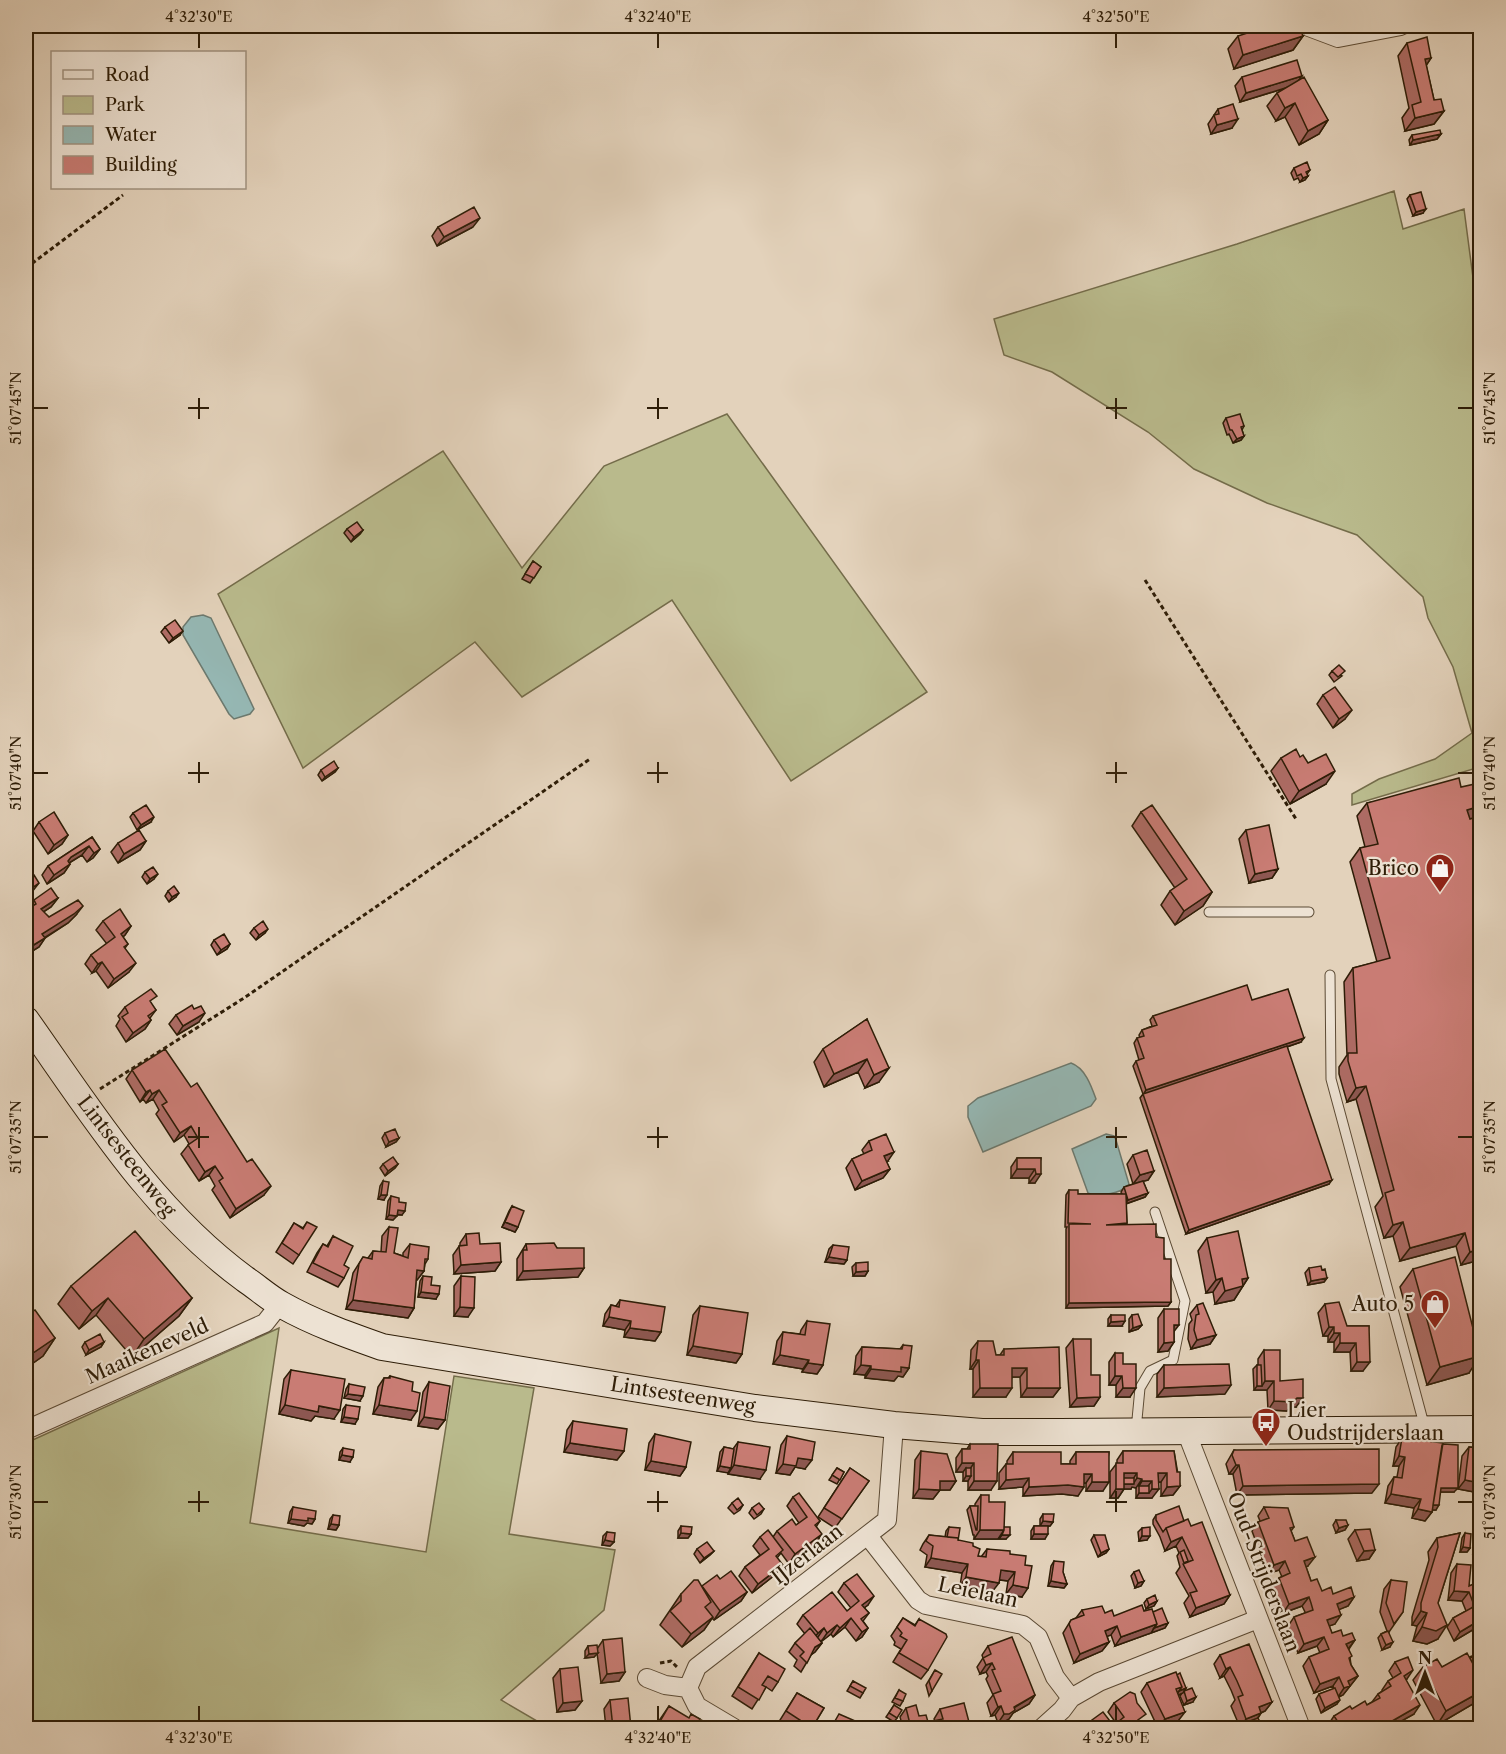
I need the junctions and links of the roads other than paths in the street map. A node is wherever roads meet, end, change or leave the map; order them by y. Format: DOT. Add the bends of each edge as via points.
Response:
graph roads {
  1 [pos="1306,26"];
  2 [pos="1401,26"];
  3 [pos="1209,912"];
  4 [pos="1309,912"];
  5 [pos="1330,975"];
  6 [pos="26,1020"];
  7 [pos="1155,1212"];
  8 [pos="280,1304"];
  9 [pos="894,1425"];
  10 [pos="1480,1429"];
  11 [pos="26,1430"];
  12 [pos="1426,1430"];
  13 [pos="1186,1431"];
  14 [pos="1136,1432"];
  15 [pos="868,1536"];
  16 [pos="1258,1619"];
  17 [pos="647,1678"];
  18 [pos="688,1688"];
  19 [pos="1071,1698"];
  20 [pos="734,1728"];
  21 [pos="1042,1728"];
  22 [pos="1301,1728"];
  1 -- 2 [label="street" via="1338,38"];
  3 -- 4 [label="lane"];
  5 -- 12 [label="lane" via="1331,1080"];
  6 -- 8 [label="street, Lintsesteenweg" via="142,1181 223,1263"];
  7 -- 14 [label="lane" via="1185,1301 1173,1360 1150,1371 1140,1388"];
  8 -- 9 [label="street, Lintsesteenweg" via="340,1333 382,1347 755,1408"];
  8 -- 11 [label="street, Maaikeneveld" via="265,1323"];
  9 -- 14 [label="street, Lintsesteenweg" via="982,1432"];
  9 -- 15 [label="street, IJzerlaan" via="887,1520"];
  10 -- 12 [label="street, Lintsesteenweg"];
  12 -- 13 [label="street, Lintsesteenweg"];
  13 -- 14 [label="street, Lintsesteenweg"];
  13 -- 16 [label="street, Oud-Strijderslaan"];
  15 -- 18 [label="street, IJzerlaan" via="697,1667"];
  15 -- 19 [label="street, Leielaan" via="926,1605 1012,1621 1031,1631"];
  16 -- 19 [label="street" via="1123,1671"];
  16 -- 22 [label="street, Oud-Strijderslaan"];
  17 -- 18 [label="street"];
  18 -- 20 [label="street" via="698,1706"];
  19 -- 21 [label="street"];
}
